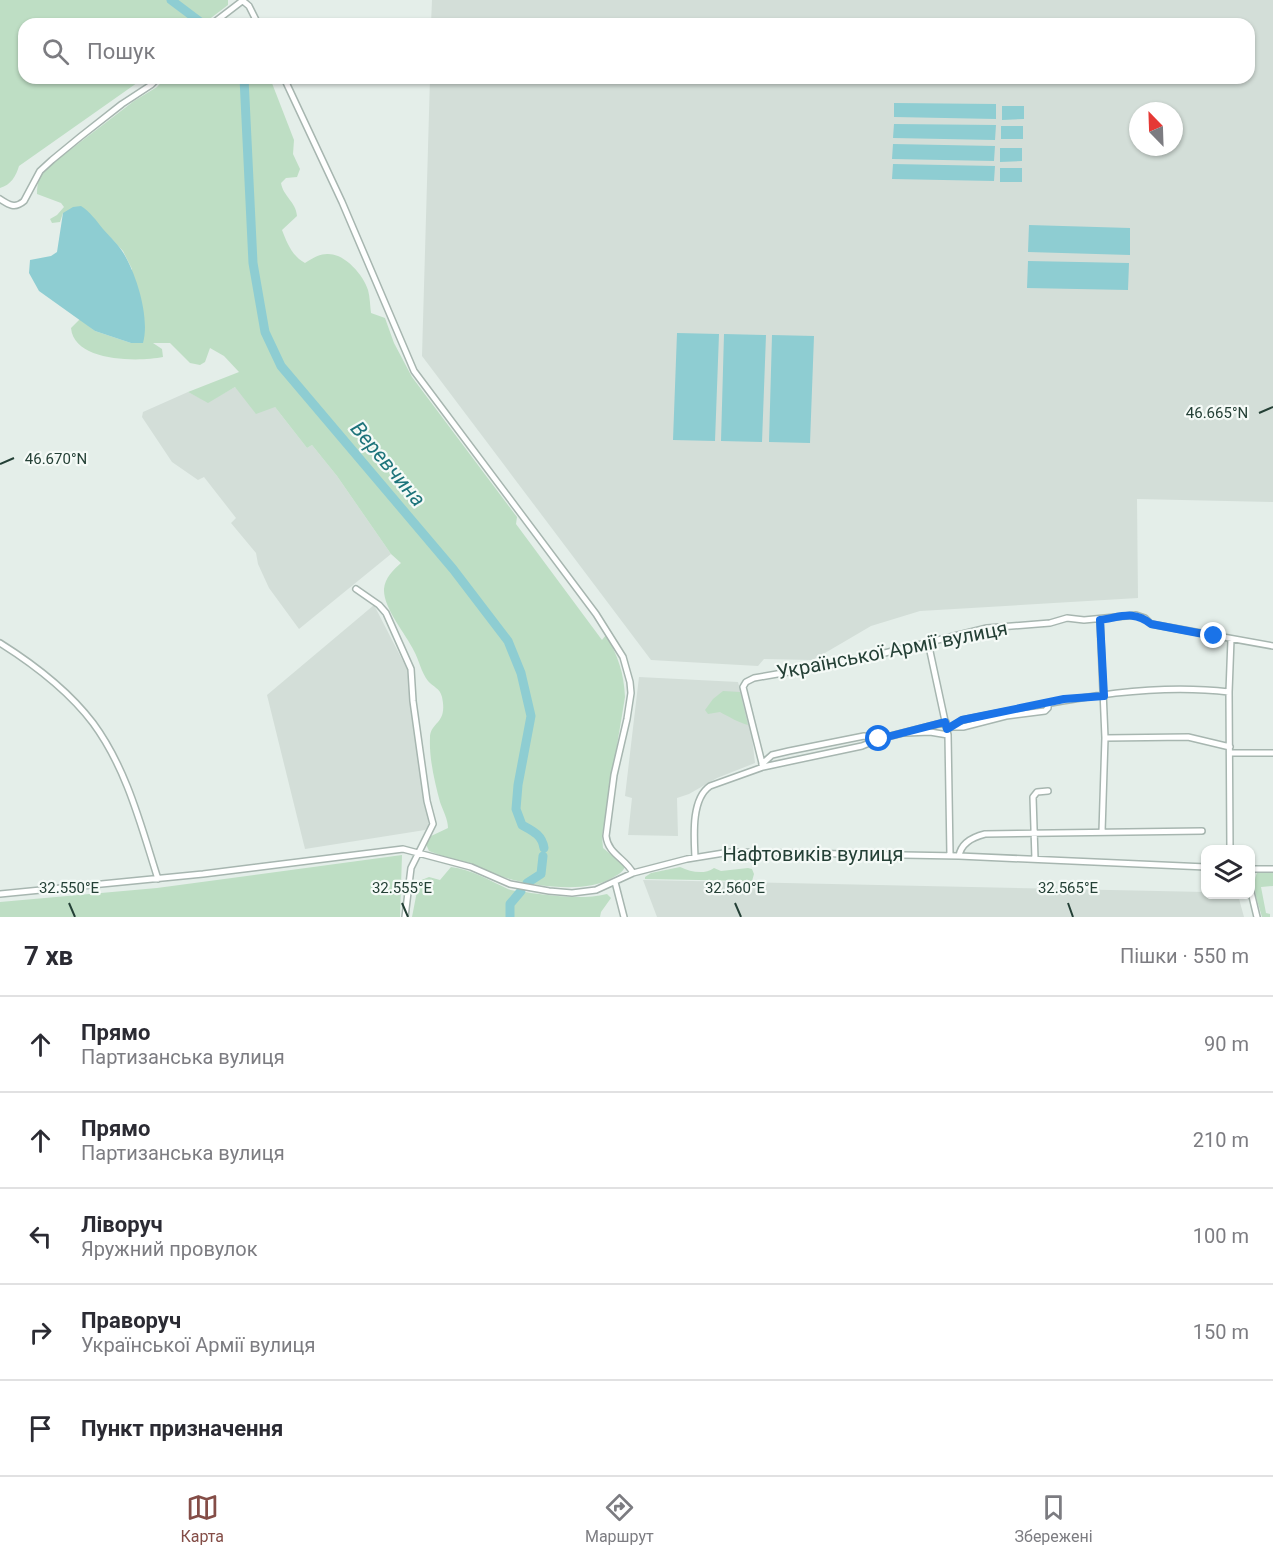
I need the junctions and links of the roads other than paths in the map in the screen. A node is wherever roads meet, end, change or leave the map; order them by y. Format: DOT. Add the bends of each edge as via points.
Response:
graph roads {
  1 [pos="242,0"];
  2 [pos="220,18"];
  3 [pos="255,18"];
  4 [pos="152,84"];
  5 [pos="287,84"];
  6 [pos="0,199"];
  7 [pos="356,589"];
  8 [pos="1100,620"];
  9 [pos="1231,639"];
  10 [pos="928,642"];
  11 [pos="0,643"];
  12 [pos="1273,646"];
  13 [pos="1228,692"];
  14 [pos="1104,696"];
  15 [pos="948,728"];
  16 [pos="906,734"];
  17 [pos="1105,738"];
  18 [pos="879,739"];
  19 [pos="1230,750"];
  20 [pos="1273,753"];
  21 [pos="762,766"];
  22 [pos="1048,791"];
  23 [pos="1202,831"];
  24 [pos="1102,832"];
  25 [pos="1034,834"];
  26 [pos="1230,845"];
  27 [pos="419,853"];
  28 [pos="950,855"];
  29 [pos="958,856"];
  30 [pos="695,857"];
  31 [pos="1035,859"];
  32 [pos="1201,867"];
  33 [pos="1255,869"];
  34 [pos="1273,869"];
  35 [pos="633,873"];
  36 [pos="158,879"];
  37 [pos="615,882"];
  38 [pos="0,894"];
  39 [pos="1253,899"];
  40 [pos="405,917"];
  41 [pos="624,917"];
  42 [pos="1257,917"];
  1 -- 2 [label="street"];
  1 -- 3 [label="street"];
  4 -- 6 [label="street" via="80,136 40,171 20,205 12,206"];
  5 -- 35 [label="street" via="414,371 596,614 623,657 631,693 612,786 606,842"];
  7 -- 27 [label="street" via="386,613 411,669 427,801 433,820"];
  8 -- 9 [label="street, Української Армії вулиця" via="1137,615 1151,624"];
  8 -- 10 [label="street, Української Армії вулиця" via="1067,618 987,628"];
  8 -- 14 [label="street"];
  9 -- 12 [label="street, Української Армії вулиця"];
  9 -- 13 [label="street"];
  10 -- 15 [label="street"];
  10 -- 21 [label="street, Української Армії вулиця" via="748,680 743,687"];
  11 -- 36 [label="street" via="56,683 94,724 133,800"];
  13 -- 14 [label="street" via="1170,689"];
  13 -- 19 [label="street"];
  14 -- 15 [label="street" via="1064,699 1048,703 1045,711"];
  14 -- 17 [label="street"];
  15 -- 16 [label="street"];
  15 -- 16 [label="street" via="912,730"];
  15 -- 28 [label="street"];
  16 -- 18 [label="street"];
  17 -- 19 [label="street" via="1188,737"];
  17 -- 24 [label="street"];
  18 -- 21 [label="street"];
  18 -- 21 [label="street" via="864,736 789,751 772,755"];
  19 -- 20 [label="street"];
  19 -- 26 [label="street"];
  21 -- 30 [label="street" via="705,790 696,815"];
  22 -- 25 [label="street" via="1033,796"];
  23 -- 24 [label="street"];
  24 -- 25 [label="street"];
  25 -- 29 [label="street" via="980,835 965,844"];
  25 -- 31 [label="street"];
  27 -- 36 [label="street, Нафтовиків вулиця" via="403,849"];
  27 -- 37 [label="street, Нафтовиків вулиця" via="539,890 584,892"];
  27 -- 40 [label="street" via="411,868"];
  28 -- 29 [label="street, Нафтовиків вулиця"];
  28 -- 30 [label="street, Нафтовиків вулиця" via="739,852"];
  29 -- 31 [label="street, Нафтовиків вулиця"];
  30 -- 35 [label="street, Нафтовиків вулиця"];
  31 -- 32 [label="street, Нафтовиків вулиця"];
  33 -- 34 [label="street"];
  35 -- 37 [label="street, Нафтовиків вулиця"];
  36 -- 38 [label="street, Нафтовиків вулиця"];
  37 -- 41 [label="street"];
  39 -- 42 [label="street"];
}
